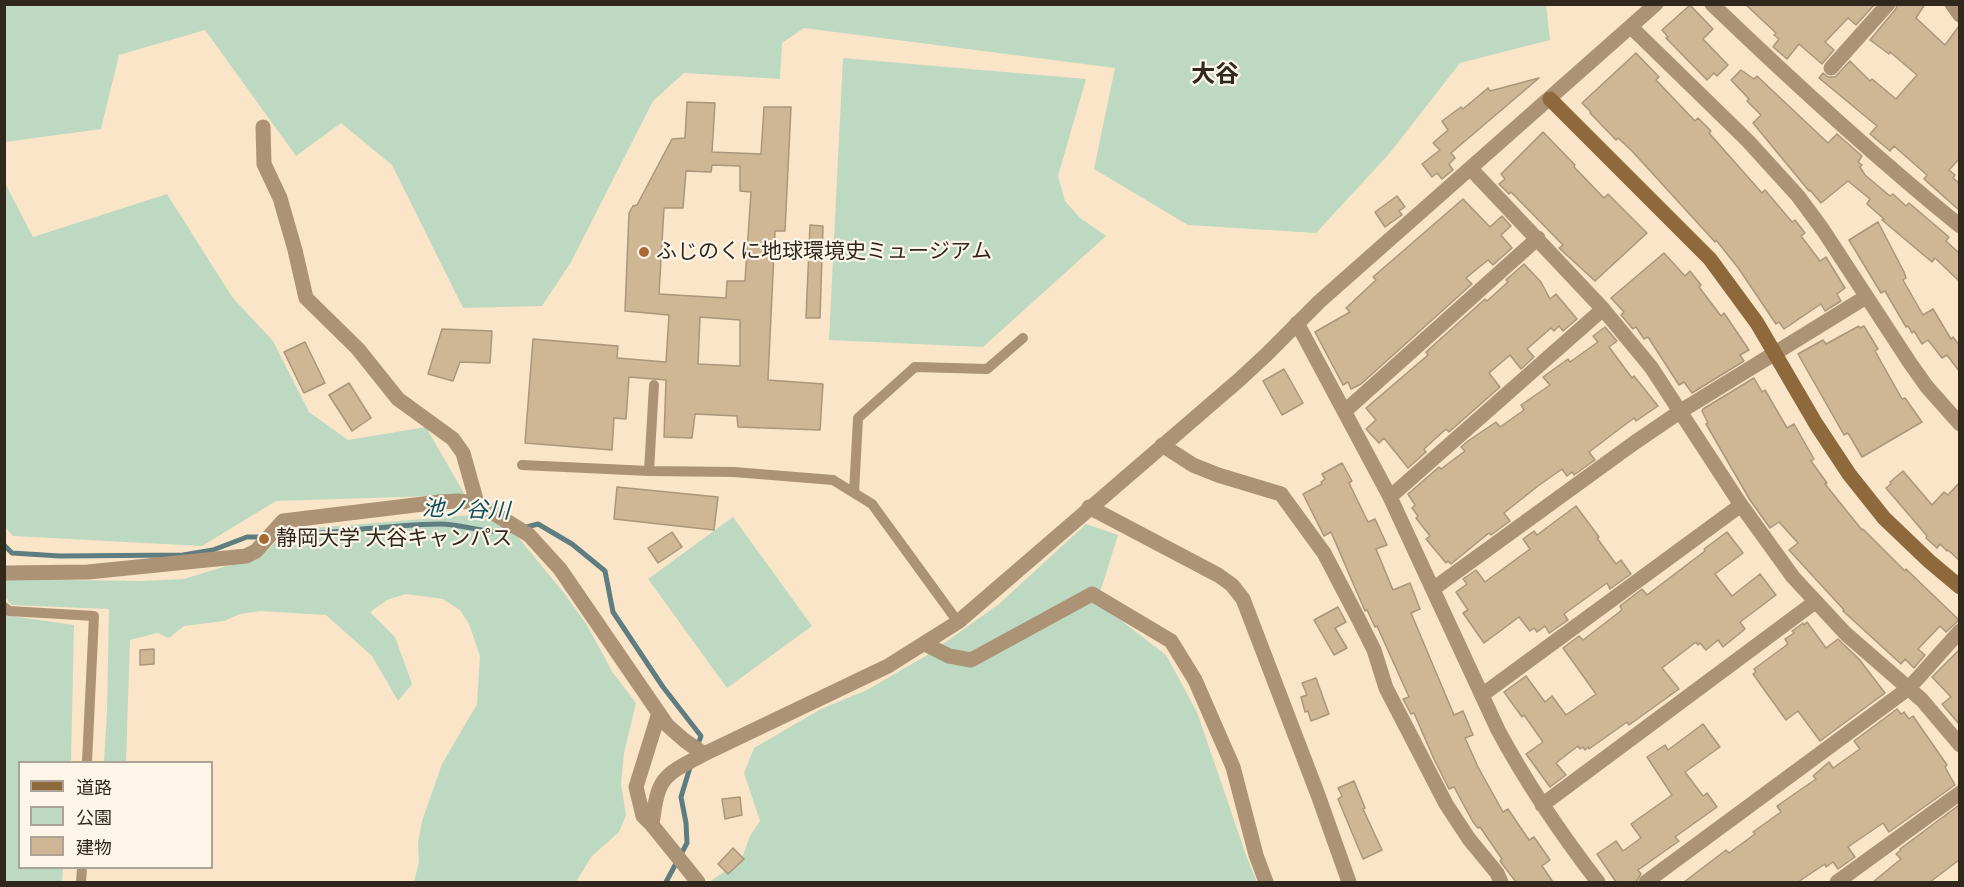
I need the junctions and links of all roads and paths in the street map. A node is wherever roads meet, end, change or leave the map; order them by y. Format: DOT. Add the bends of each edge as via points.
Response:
graph roads {
  1 [pos="1656,4"];
  2 [pos="1712,4"];
  3 [pos="1888,4"];
  4 [pos="1952,4"];
  5 [pos="1959,15"];
  6 [pos="1631,27"];
  7 [pos="1831,68"];
  8 [pos="1550,99"];
  9 [pos="263,127"];
  10 [pos="1471,169"];
  11 [pos="1959,226"];
  12 [pos="1538,238"];
  13 [pos="1866,297"];
  14 [pos="1603,309"];
  15 [pos="1297,323"];
  16 [pos="1023,338"];
  17 [pos="1775,353"];
  18 [pos="654,385"];
  19 [pos="1345,411"];
  20 [pos="1681,411"];
  21 [pos="1959,424"];
  22 [pos="1162,445"];
  23 [pos="522,465"];
  24 [pos="649,471"];
  25 [pos="854,493"];
  26 [pos="1390,497"];
  27 [pos="477,503"];
  28 [pos="1741,505"];
  29 [pos="1089,507"];
  30 [pos="4,573"];
  31 [pos="1959,587"];
  32 [pos="1433,589"];
  33 [pos="1815,602"];
  34 [pos="4,606"];
  35 [pos="958,622"];
  36 [pos="1959,631"];
  37 [pos="925,644"];
  38 [pos="1909,688"];
  39 [pos="1482,695"];
  40 [pos="659,713"];
  41 [pos="1959,745"];
  42 [pos="704,754"];
  43 [pos="87,761"];
  44 [pos="1959,794"];
  45 [pos="1542,805"];
  46 [pos="652,825"];
  47 [pos="698,882"];
  48 [pos="1266,882"];
  49 [pos="1349,882"];
  50 [pos="1501,882"];
  51 [pos="1598,882"];
  52 [pos="1646,882"];
  53 [pos="1837,882"];
  1 -- 6 [label="street"];
  2 -- 11 [label="street" via="1795,83"];
  3 -- 7 [label="street"];
  4 -- 5 [label="street"];
  6 -- 8 [label="street"];
  6 -- 13 [label="street" via="1748,141 1798,196"];
  8 -- 10 [label="street"];
  8 -- 17 [label="street" via="1710,259 1742,300"];
  9 -- 27 [label="street" via="264,164 280,198 306,298 358,349 398,399 453,439 463,453"];
  10 -- 12 [label="street"];
  10 -- 15 [label="street"];
  12 -- 14 [label="street"];
  12 -- 19 [label="street"];
  13 -- 17 [label="street"];
  13 -- 21 [label="street" via="1927,387"];
  14 -- 20 [label="street" via="1651,366"];
  14 -- 26 [label="street"];
  15 -- 19 [label="street"];
  15 -- 22 [label="street" via="1253,367"];
  16 -- 25 [label="lane" via="987,369 915,367 858,418"];
  17 -- 20 [label="street"];
  17 -- 31 [label="street" via="1816,424 1866,495 1903,537"];
  18 -- 24 [label="lane"];
  19 -- 26 [label="street"];
  20 -- 28 [label="street"];
  20 -- 32 [label="street"];
  22 -- 29 [label="street"];
  22 -- 50 [label="street" via="1193,465 1281,494 1324,553 1374,650 1405,728 1446,804"];
  23 -- 24 [label="lane"];
  24 -- 25 [label="lane" via="734,472 833,480"];
  25 -- 35 [label="lane" via="872,504"];
  26 -- 32 [label="street"];
  27 -- 30 [label="street" via="440,502 283,521 256,551 246,556 88,572"];
  27 -- 40 [label="street" via="543,549"];
  28 -- 33 [label="street"];
  28 -- 39 [label="street"];
  29 -- 35 [label="street"];
  29 -- 49 [label="street" via="1218,575 1243,599"];
  32 -- 39 [label="street"];
  33 -- 38 [label="street"];
  33 -- 45 [label="street"];
  34 -- 43 [label="lane" via="9,611 94,616"];
  35 -- 37 [label="street"];
  36 -- 38 [label="street"];
  37 -- 42 [label="street" via="888,666"];
  37 -- 48 [label="street" via="949,656 970,660 1092,594 1171,641 1195,680 1233,767"];
  38 -- 41 [label="street"];
  38 -- 52 [label="street"];
  39 -- 45 [label="street" via="1516,764"];
  40 -- 42 [label="street" via="667,725"];
  40 -- 46 [label="street" via="636,788 643,816"];
  42 -- 46 [label="street" via="663,780 656,794"];
  44 -- 53 [label="street"];
  45 -- 51 [label="street"];
  46 -- 47 [label="street"];
}
